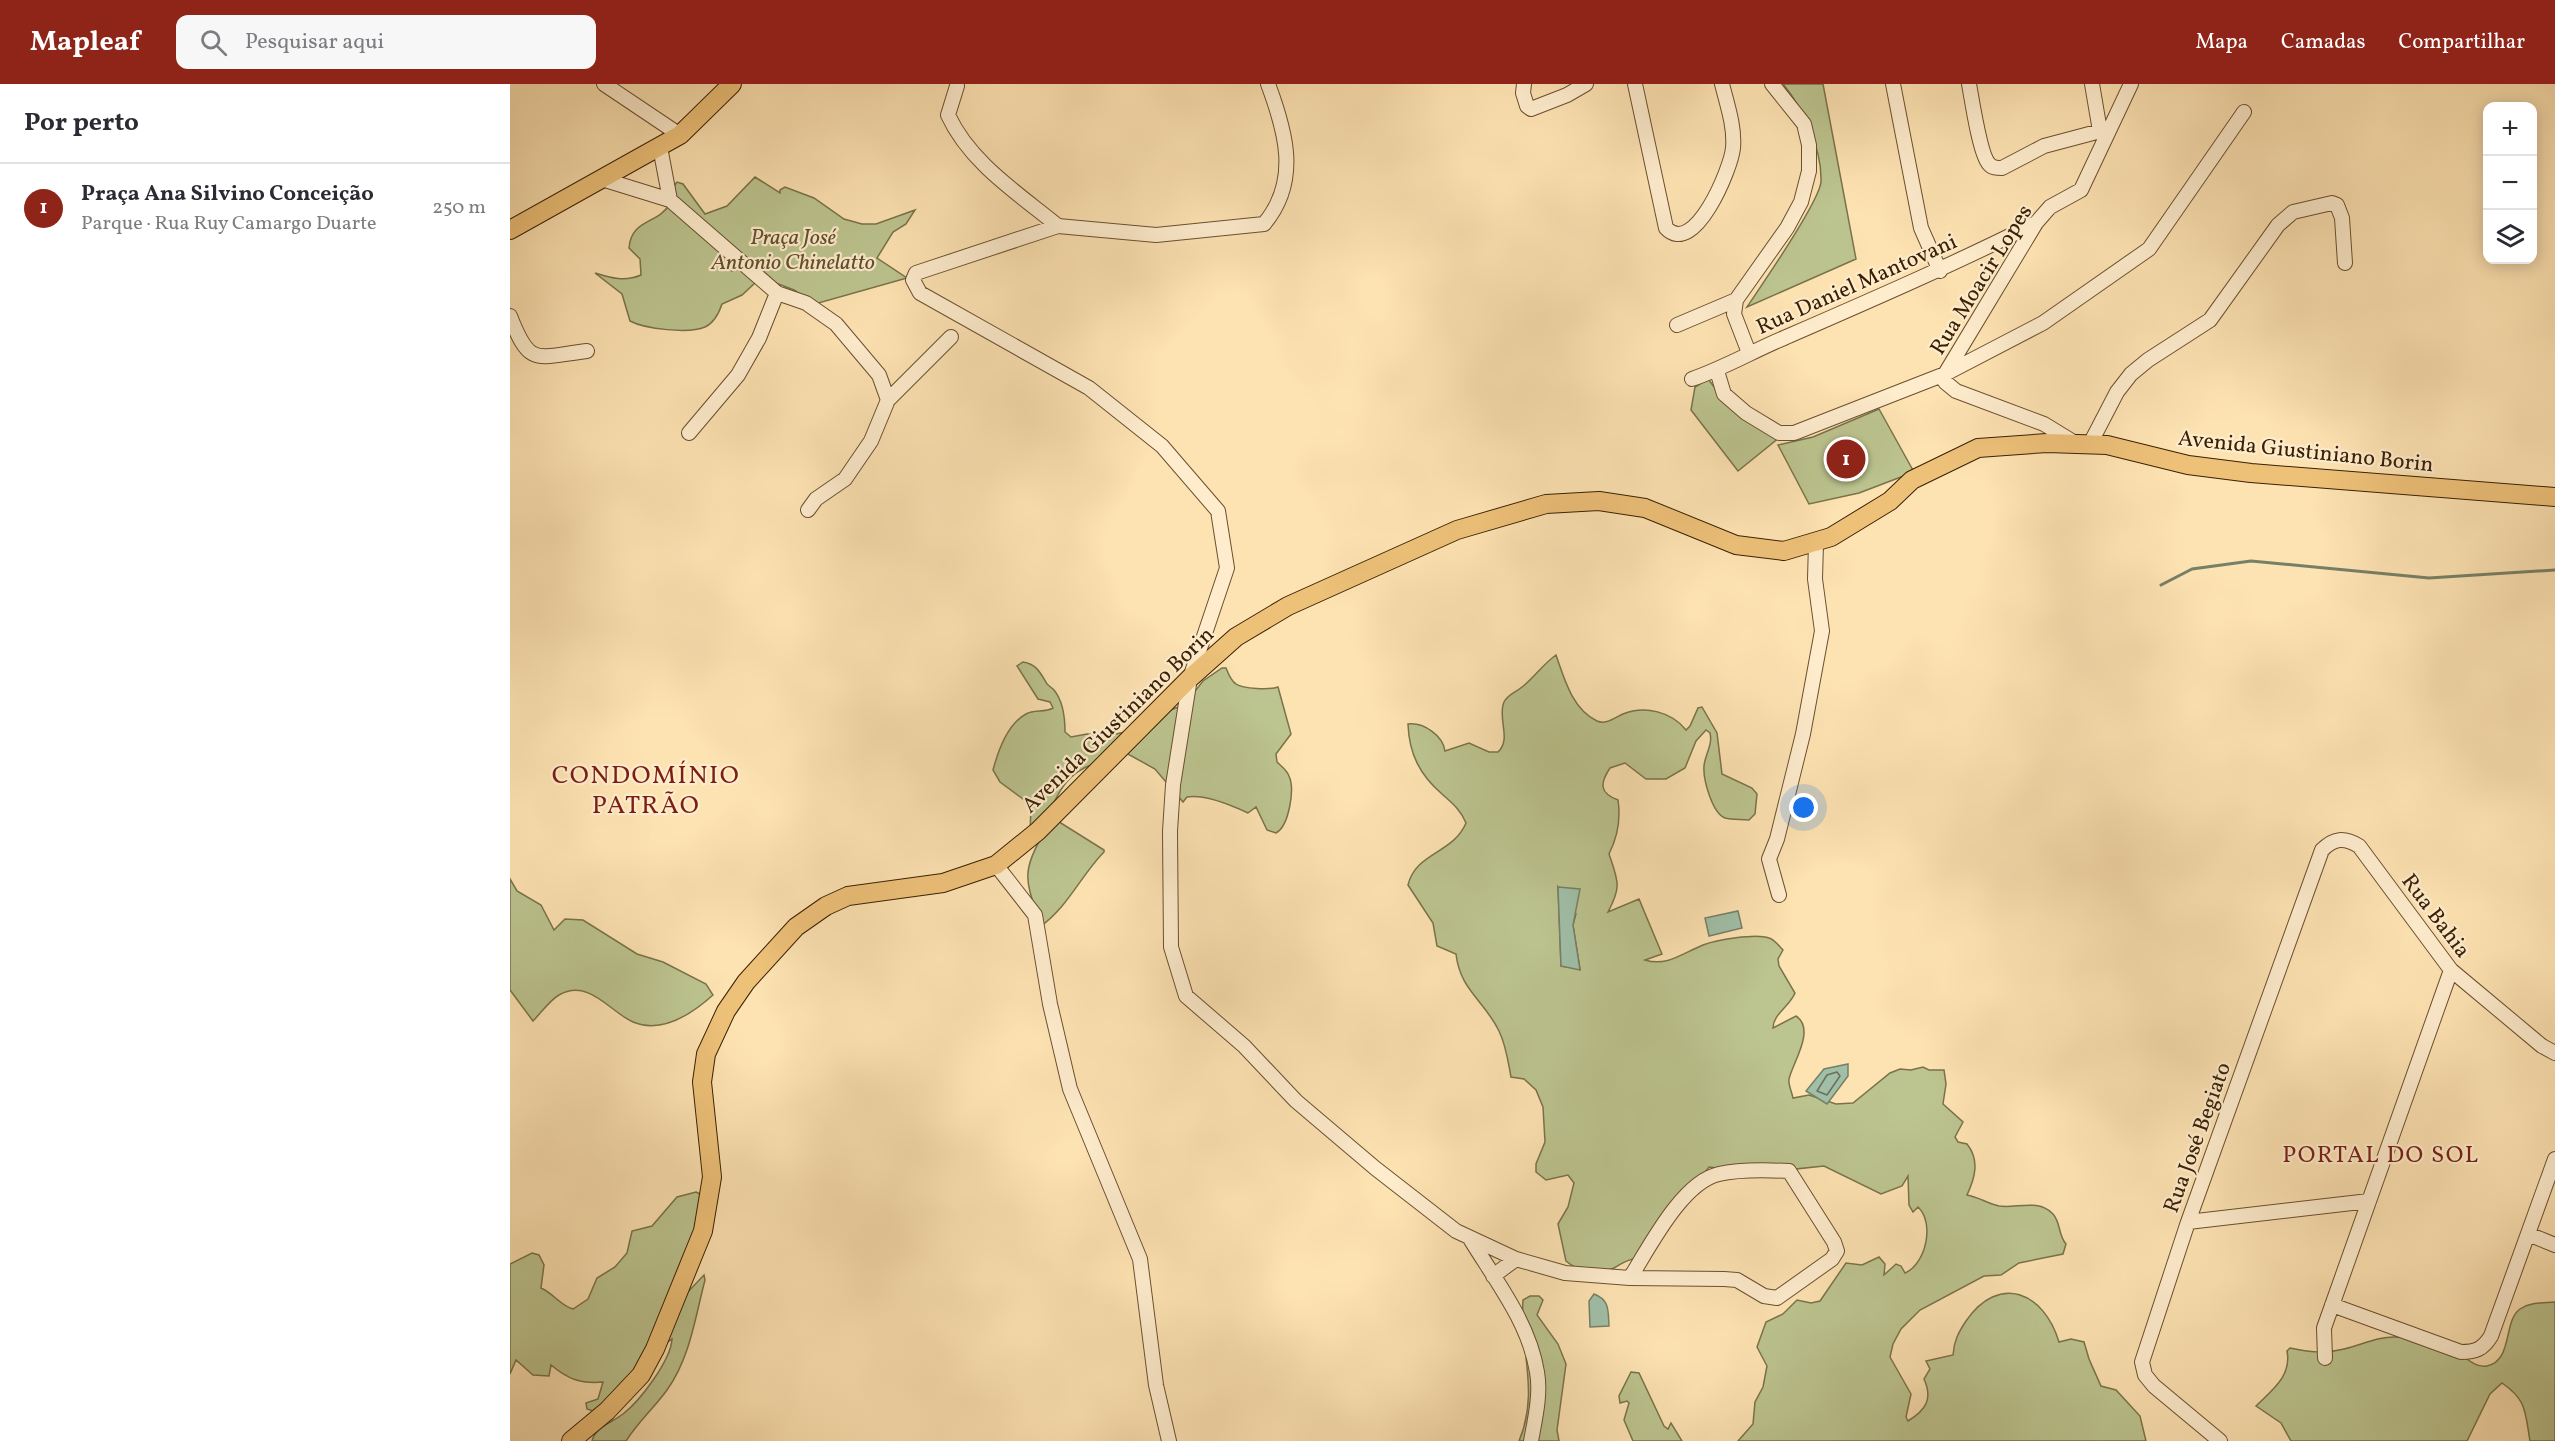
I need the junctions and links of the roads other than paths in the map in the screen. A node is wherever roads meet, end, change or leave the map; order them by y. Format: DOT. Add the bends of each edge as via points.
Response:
graph roads {
  1 [pos="604,84"];
  2 [pos="732,84"];
  3 [pos="1268,84"];
  4 [pos="1524,84"];
  5 [pos="1586,84"];
  6 [pos="1635,84"];
  7 [pos="1722,84"];
  8 [pos="1772,84"];
  9 [pos="1893,84"];
  10 [pos="1969,84"];
  11 [pos="2092,84"];
  12 [pos="2131,84"];
  13 [pos="957,86"];
  14 [pos="2244,112"];
  15 [pos="2104,130"];
  16 [pos="680,135"];
  17 [pos="660,147"];
  18 [pos="602,179"];
  19 [pos="670,200"];
  20 [pos="2036,223"];
  21 [pos="1058,226"];
  22 [pos="510,230"];
  23 [pos="2345,263"];
  24 [pos="1940,271"];
  25 [pos="777,293"];
  26 [pos="1736,300"];
  27 [pos="510,316"];
  28 [pos="1677,325"];
  29 [pos="951,337"];
  30 [pos="587,351"];
  31 [pos="1749,353"];
  32 [pos="1717,371"];
  33 [pos="1945,374"];
  34 [pos="879,375"];
  35 [pos="1692,379"];
  36 [pos="903,383"];
  37 [pos="888,400"];
  38 [pos="2044,424"];
  39 [pos="689,433"];
  40 [pos="2047,443"];
  41 [pos="2091,444"];
  42 [pos="2555,497"];
  43 [pos="808,510"];
  44 [pos="1816,543"];
  45 [pos="1190,678"];
  46 [pos="2349,840"];
  47 [pos="996,866"];
  48 [pos="1779,895"];
  49 [pos="2451,970"];
  50 [pos="2555,1053"];
  51 [pos="2555,1160"];
  52 [pos="2369,1201"];
  53 [pos="2188,1222"];
  54 [pos="2528,1234"];
  55 [pos="1469,1237"];
  56 [pos="2555,1245"];
  57 [pos="1516,1259"];
  58 [pos="1492,1276"];
  59 [pos="1630,1278"];
  60 [pos="2332,1305"];
  61 [pos="2325,1358"];
  62 [pos="571,1441"];
  63 [pos="1169,1441"];
  64 [pos="1531,1441"];
  65 [pos="2220,1441"];
  1 -- 16 [label="street"];
  2 -- 16 [label="main road"];
  3 -- 21 [label="street" via="1286,140 1288,164 1281,196 1264,224 1155,235"];
  4 -- 5 [label="street" via="1523,93 1531,108"];
  6 -- 7 [label="street" via="1666,228 1677,234 1695,227 1720,189 1728,168 1732,131"];
  8 -- 26 [label="street" via="1804,124 1809,171 1801,202 1787,228"];
  9 -- 24 [label="street" via="1921,228"];
  10 -- 15 [label="street" via="1984,153 1994,168 2002,168 2044,146"];
  11 -- 15 [label="street"];
  12 -- 15 [label="street, Rua Moacir Lopes"];
  13 -- 21 [label="street" via="948,116 953,127 976,158"];
  14 -- 33 [label="street" via="2149,249 2043,323"];
  15 -- 20 [label="street, Rua Moacir Lopes" via="2081,190 2050,207"];
  16 -- 17 [label="main road"];
  17 -- 18 [label="main road"];
  17 -- 19 [label="street"];
  18 -- 19 [label="street"];
  18 -- 22 [label="main road"];
  19 -- 25 [label="street"];
  20 -- 24 [label="street, Rua Daniel Mantovani"];
  20 -- 33 [label="street, Rua Moacir Lopes"];
  21 -- 45 [label="street" via="916,273 913,280 920,293 1089,388 1162,446 1218,511 1227,568"];
  23 -- 41 [label="street" via="2340,210 2332,203 2294,212 2210,321 2131,374 2107,409"];
  24 -- 31 [label="street, Rua Daniel Mantovani"];
  25 -- 34 [label="street" via="806,303 836,324"];
  25 -- 39 [label="street" via="759,338 738,375"];
  26 -- 28 [label="street"];
  26 -- 31 [label="street" via="1734,314"];
  27 -- 30 [label="street" via="528,353 541,356"];
  29 -- 36 [label="street"];
  31 -- 32 [label="street, Rua Daniel Mantovani"];
  32 -- 33 [label="street" via="1724,394 1779,433 1794,433"];
  32 -- 35 [label="street, Rua Daniel Mantovani"];
  33 -- 38 [label="street, Rua Moacir Lopes" via="1946,382 1956,392"];
  34 -- 36 [label="street"];
  34 -- 37 [label="street"];
  36 -- 37 [label="street"];
  37 -- 43 [label="street" via="859,462"];
  38 -- 40 [label="street"];
  38 -- 41 [label="street, Rua Moacir Lopes"];
  40 -- 41 [label="main road, Avenida Giustiniano Borin"];
  40 -- 44 [label="main road, Avenida Giustiniano Borin" via="1978,448 1912,480 1890,501"];
  41 -- 42 [label="main road, Avenida Giustiniano Borin" via="2240,472"];
  44 -- 45 [label="main road, Avenida Giustiniano Borin" via="1784,551 1736,545 1645,508 1599,501 1546,504 1457,530 1288,606 1236,637"];
  44 -- 48 [label="street" via="1815,579 1822,631 1803,734 1769,859"];
  45 -- 47 [label="main road, Avenida Giustiniano Borin" via="1038,831"];
  45 -- 55 [label="street" via="1170,831 1172,947 1186,996 1244,1046 1296,1101 1366,1161"];
  46 -- 49 [label="street, Rua Bahia" via="2359,846"];
  46 -- 53 [label="street, Rua José Begiato" via="2330,842 2317,861"];
  47 -- 62 [label="main road, Avenida Giustiniano Borin" via="943,883 848,896 826,906 796,927 747,982 726,1011 706,1054 702,1082 712,1177 703,1231 641,1375"];
  47 -- 63 [label="street" via="1035,915 1070,1089 1140,1259 1156,1385"];
  49 -- 50 [label="street, Rua Bahia"];
  49 -- 52 [label="street"];
  51 -- 54 [label="street"];
  52 -- 53 [label="street"];
  52 -- 60 [label="street"];
  53 -- 65 [label="street, Rua José Begiato" via="2142,1362 2145,1375 2154,1386"];
  54 -- 56 [label="street"];
  54 -- 60 [label="street" via="2491,1336 2485,1346 2474,1352 2461,1352"];
  55 -- 57 [label="street"];
  55 -- 58 [label="street"];
  57 -- 58 [label="street"];
  57 -- 59 [label="street" via="1565,1273"];
  58 -- 64 [label="street" via="1526,1330 1538,1374"];
  59 -- 59 [label="street" via="1724,1278 1777,1298 1832,1259 1837,1251 1789,1172 1719,1174 1707,1179 1676,1208"];
  60 -- 61 [label="street" via="2324,1328"];
}
